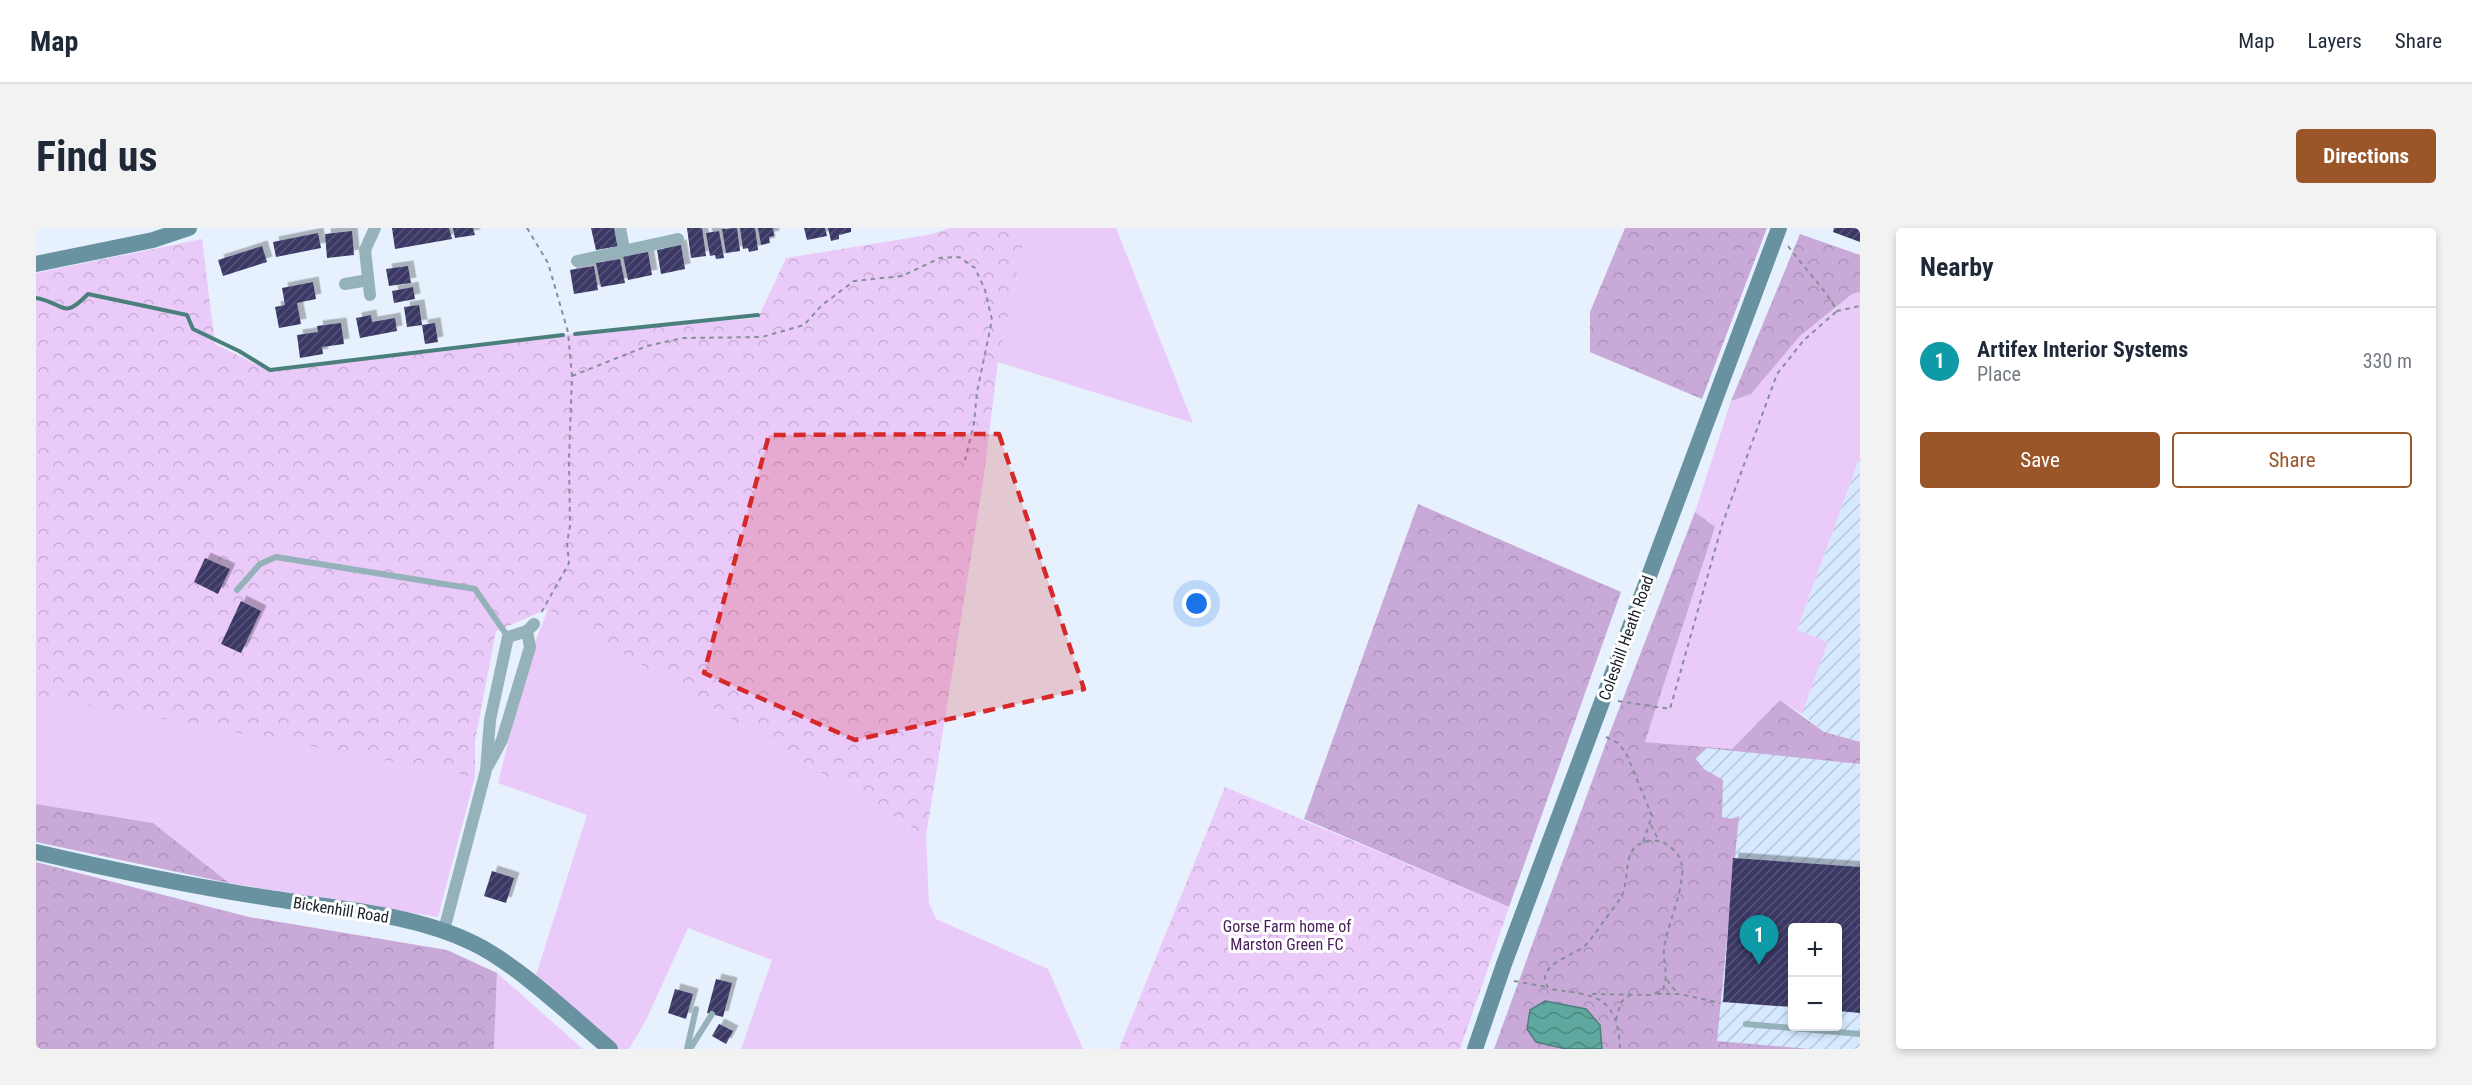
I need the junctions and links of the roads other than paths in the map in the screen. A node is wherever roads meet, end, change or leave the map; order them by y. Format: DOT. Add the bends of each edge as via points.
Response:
graph roads {
  1 [pos="189,228"];
  2 [pos="375,228"];
  3 [pos="620,228"];
  4 [pos="1779,230"];
  5 [pos="678,239"];
  6 [pos="624,249"];
  7 [pos="577,261"];
  8 [pos="36,264"];
  9 [pos="368,280"];
  10 [pos="345,284"];
  11 [pos="370,295"];
  12 [pos="237,590"];
  13 [pos="508,637"];
  14 [pos="486,770"];
  15 [pos="36,852"];
  16 [pos="444,930"];
  17 [pos="696,1009"];
  18 [pos="712,1014"];
  19 [pos="1746,1024"];
  20 [pos="1860,1034"];
  21 [pos="610,1049"];
  22 [pos="688,1049"];
  23 [pos="1475,1049"];
  1 -- 8 [label="street" via="153,240"];
  2 -- 9 [label="street" via="364,250"];
  3 -- 6 [label="street"];
  4 -- 23 [label="street, Coleshill Heath Road"];
  5 -- 6 [label="street"];
  6 -- 7 [label="street"];
  9 -- 10 [label="street"];
  9 -- 11 [label="street"];
  12 -- 13 [label="lane" via="260,564 276,557 475,589"];
  13 -- 14 [label="street" via="490,720"];
  13 -- 14 [label="street" via="530,627 530,647 502,740"];
  14 -- 16 [label="street"];
  15 -- 16 [label="street, Bickenhill Road" via="169,882"];
  16 -- 21 [label="street, Bickenhill Road" via="504,963"];
  17 -- 22 [label="lane"];
  18 -- 22 [label="lane"];
  19 -- 20 [label="lane"];
}
